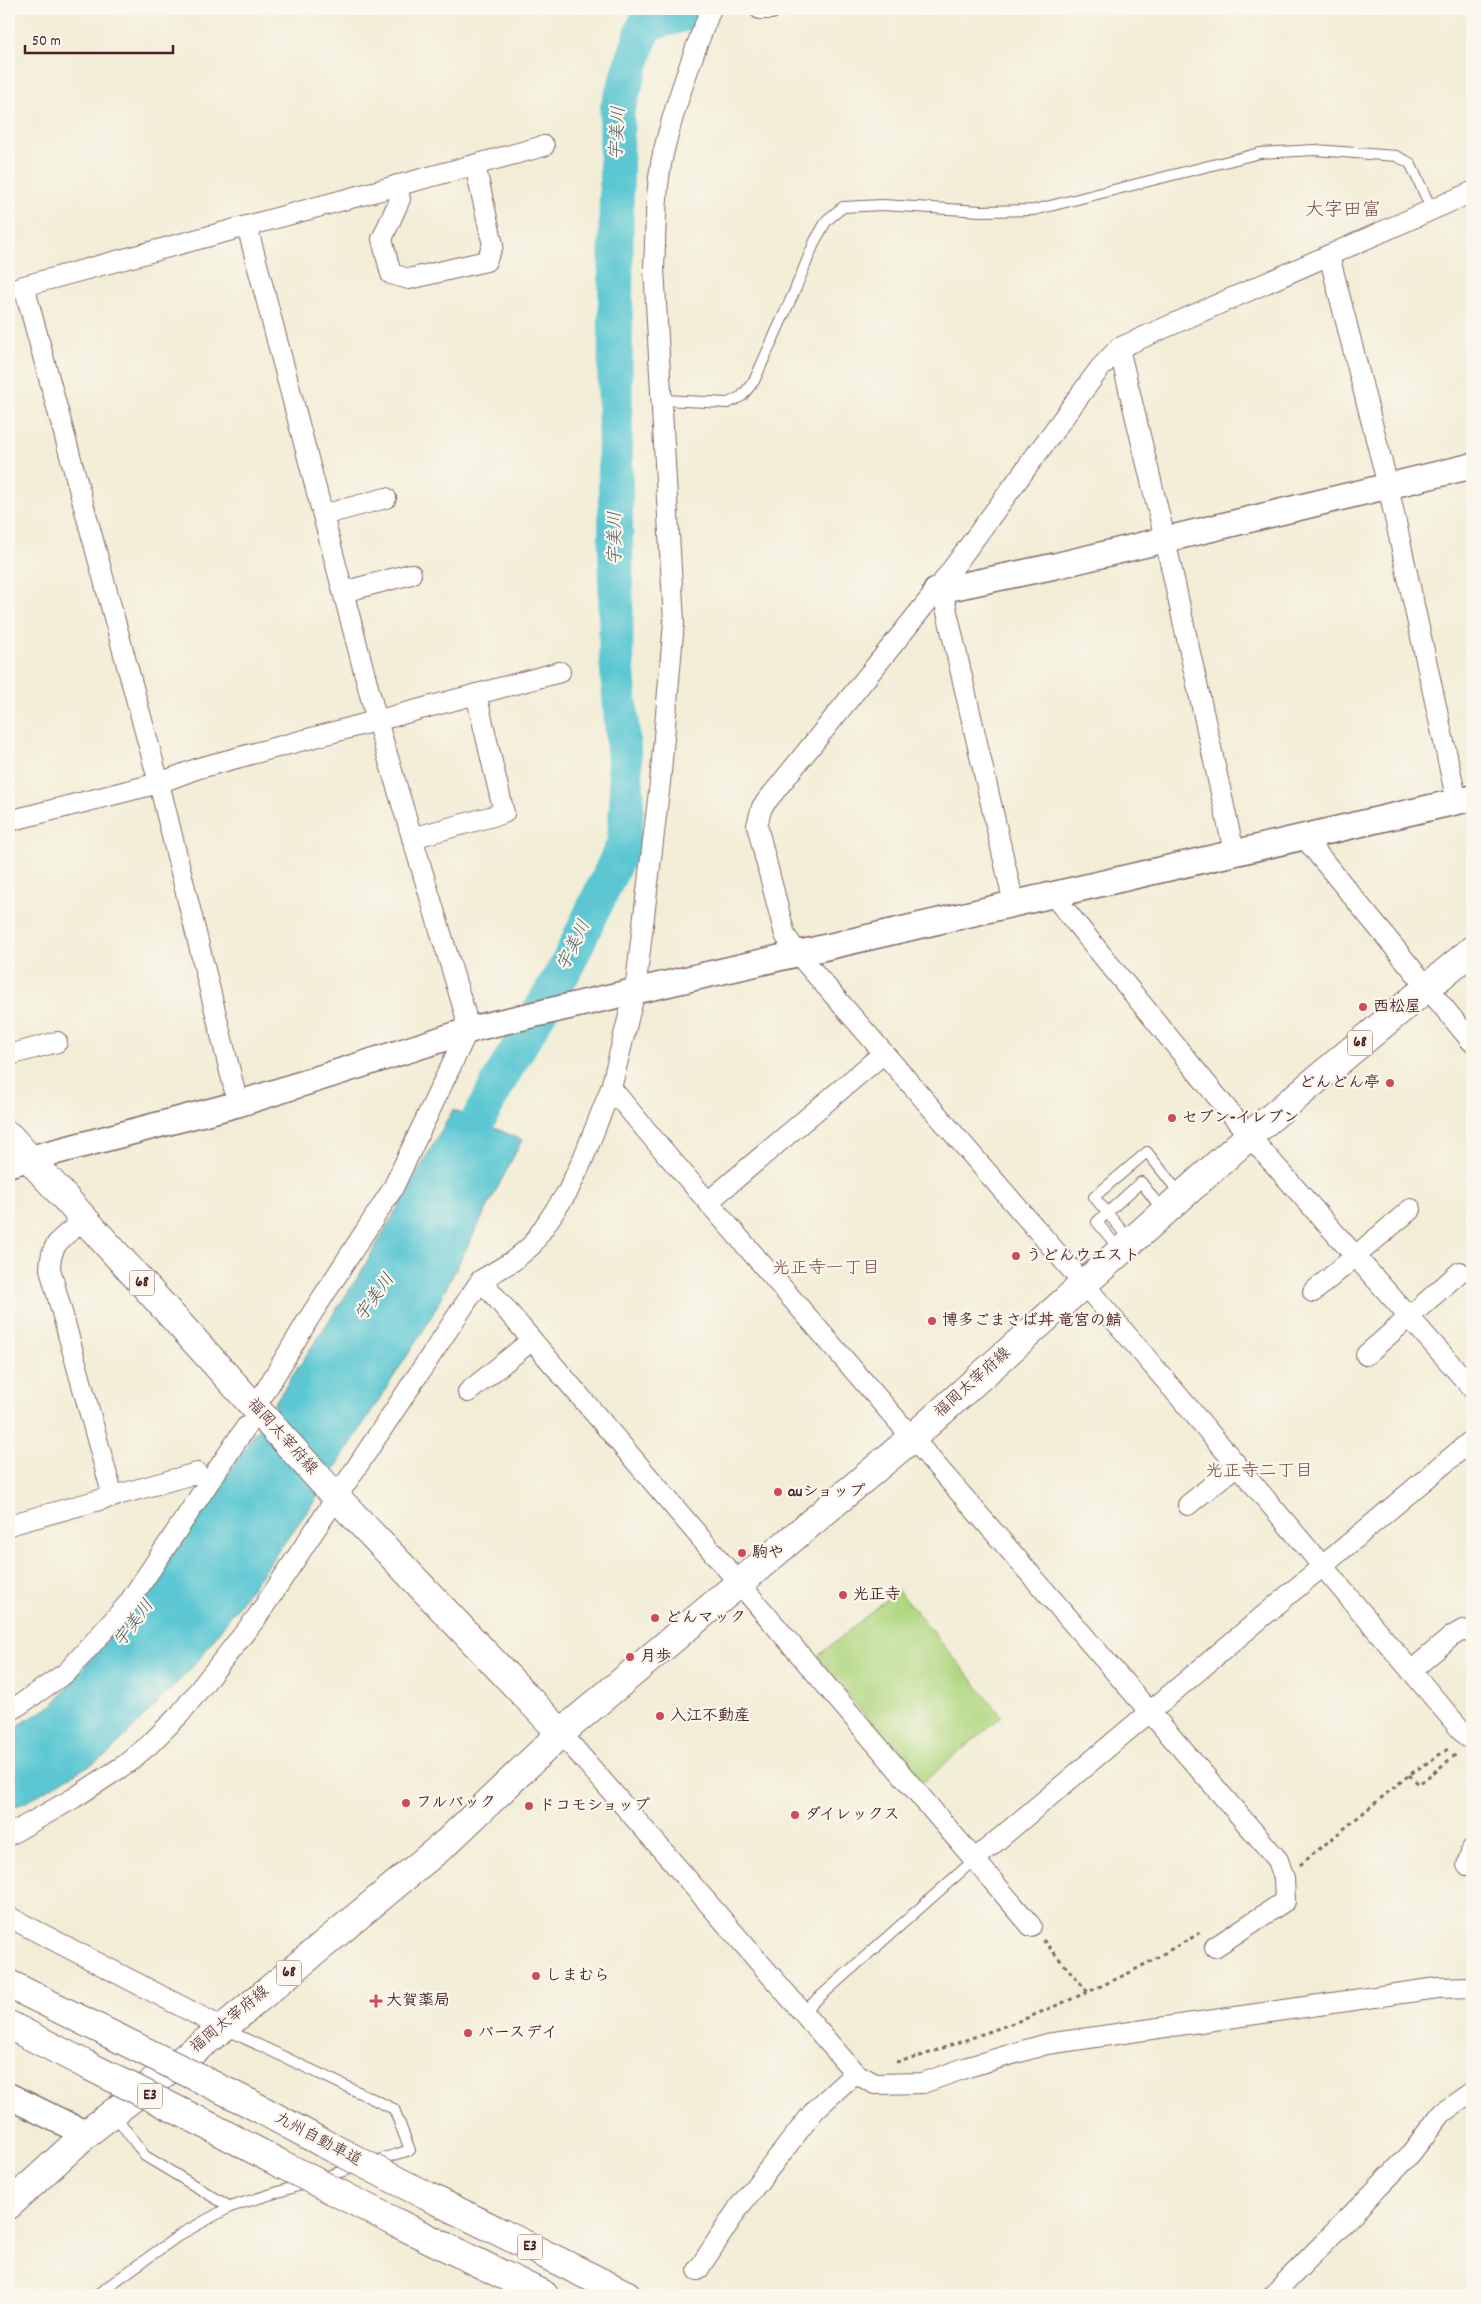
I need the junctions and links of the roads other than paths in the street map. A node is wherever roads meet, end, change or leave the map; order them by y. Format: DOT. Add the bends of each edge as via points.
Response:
graph roads {
  1 [pos="711,9"];
  2 [pos="760,9"];
  3 [pos="771,9"];
  4 [pos="544,146"];
  5 [pos="475,165"];
  6 [pos="398,186"];
  7 [pos="1472,192"];
  8 [pos="1432,210"];
  9 [pos="247,226"];
  10 [pos="1330,255"];
  11 [pos="16,288"];
  12 [pos="1119,348"];
  13 [pos="662,400"];
  14 [pos="1472,466"];
  15 [pos="1388,486"];
  16 [pos="386,498"];
  17 [pos="323,515"];
  18 [pos="1165,539"];
  19 [pos="411,574"];
  20 [pos="939,590"];
  21 [pos="343,592"];
  22 [pos="560,672"];
  23 [pos="476,694"];
  24 [pos="377,721"];
  25 [pos="159,783"];
  26 [pos="1464,800"];
  27 [pos="9,821"];
  28 [pos="1303,836"];
  29 [pos="412,838"];
  30 [pos="1234,852"];
  31 [pos="1053,895"];
  32 [pos="1014,904"];
  33 [pos="1472,950"];
  34 [pos="798,954"];
  35 [pos="1426,987"];
  36 [pos="635,991"];
  37 [pos="473,1029"];
  38 [pos="57,1042"];
  39 [pos="1472,1042"];
  40 [pos="884,1053"];
  41 [pos="9,1055"];
  42 [pos="611,1088"];
  43 [pos="238,1104"];
  44 [pos="9,1136"];
  45 [pos="1249,1136"];
  46 [pos="19,1162"];
  47 [pos="708,1202"];
  48 [pos="1173,1204"];
  49 [pos="1411,1209"];
  50 [pos="1107,1213"];
  51 [pos="85,1220"];
  52 [pos="1125,1245"];
  53 [pos="1355,1256"];
  54 [pos="1460,1272"];
  55 [pos="481,1280"];
  56 [pos="1083,1283"];
  57 [pos="1313,1292"];
  58 [pos="1409,1317"];
  59 [pos="532,1340"];
  60 [pos="1366,1355"];
  61 [pos="1472,1388"];
  62 [pos="468,1392"];
  63 [pos="254,1409"];
  64 [pos="912,1438"];
  65 [pos="1472,1440"];
  66 [pos="1237,1465"];
  67 [pos="197,1473"];
  68 [pos="113,1497"];
  69 [pos="337,1498"];
  70 [pos="1188,1505"];
  71 [pos="9,1525"];
  72 [pos="1323,1568"];
  73 [pos="739,1585"];
  74 [pos="1472,1633"];
  75 [pos="1411,1671"];
  76 [pos="9,1712"];
  77 [pos="1149,1713"];
  78 [pos="561,1733"];
  79 [pos="1466,1742"];
  80 [pos="9,1835"];
  81 [pos="974,1860"];
  82 [pos="9,1917"];
  83 [pos="1031,1926"];
  84 [pos="1215,1947"];
  85 [pos="9,1984"];
  86 [pos="1472,1987"];
  87 [pos="804,2011"];
  88 [pos="9,2025"];
  89 [pos="223,2028"];
  90 [pos="855,2073"];
  91 [pos="1472,2092"];
  92 [pos="9,2096"];
  93 [pos="113,2112"];
  94 [pos="86,2134"];
  95 [pos="9,2205"];
  96 [pos="230,2207"];
  97 [pos="698,2270"];
  98 [pos="96,2295"];
  99 [pos="544,2295"];
  100 [pos="627,2295"];
  101 [pos="1273,2295"];
  1 -- 13 [label="street" via="690,61 663,155 656,211 654,268"];
  2 -- 3 [label="street"];
  4 -- 5 [label="street"];
  5 -- 6 [label="street"];
  5 -- 6 [label="street" via="493,246 486,261 409,279 391,274 382,239 400,199"];
  6 -- 9 [label="street"];
  7 -- 8 [label="street"];
  8 -- 10 [label="street"];
  8 -- 13 [label="lane" via="1410,163 1396,156 1315,150 1260,153 1034,210 981,211 882,205 843,207 827,220 814,241 754,381 742,396 728,403"];
  9 -- 11 [label="street"];
  9 -- 17 [label="street"];
  10 -- 12 [label="street"];
  10 -- 15 [label="street"];
  11 -- 25 [label="street"];
  12 -- 18 [label="street"];
  12 -- 20 [label="street" via="1100,368 979,529"];
  13 -- 36 [label="street" via="674,622 660,783"];
  14 -- 15 [label="street"];
  15 -- 18 [label="street"];
  15 -- 26 [label="street"];
  16 -- 17 [label="street"];
  17 -- 21 [label="street"];
  18 -- 20 [label="street"];
  18 -- 30 [label="street"];
  19 -- 21 [label="street"];
  20 -- 32 [label="street"];
  20 -- 34 [label="street" via="762,807 757,826 785,935"];
  21 -- 24 [label="street"];
  22 -- 23 [label="street"];
  23 -- 24 [label="street"];
  23 -- 29 [label="street" via="504,813"];
  24 -- 25 [label="street" via="198,768"];
  24 -- 29 [label="street"];
  25 -- 27 [label="street"];
  25 -- 43 [label="street"];
  26 -- 28 [label="street"];
  28 -- 30 [label="street"];
  28 -- 35 [label="street"];
  29 -- 37 [label="street" via="465,1013"];
  30 -- 31 [label="street"];
  31 -- 32 [label="street"];
  31 -- 45 [label="street"];
  32 -- 34 [label="street"];
  33 -- 35 [label="main road, 福岡太宰府線 / 68"];
  34 -- 36 [label="street"];
  34 -- 40 [label="street"];
  35 -- 39 [label="street"];
  35 -- 45 [label="main road, 福岡太宰府線 / 68"];
  36 -- 37 [label="street"];
  36 -- 42 [label="street"];
  37 -- 43 [label="street"];
  37 -- 63 [label="street" via="392,1190"];
  38 -- 41 [label="street"];
  40 -- 47 [label="street"];
  40 -- 56 [label="street"];
  42 -- 47 [label="street"];
  42 -- 55 [label="street" via="568,1191 532,1245"];
  43 -- 46 [label="street"];
  44 -- 46 [label="main road, 福岡太宰府線 / 68"];
  45 -- 48 [label="main road, 福岡太宰府線 / 68"];
  45 -- 53 [label="street"];
  46 -- 51 [label="main road, 福岡太宰府線 / 68"];
  47 -- 64 [label="street"];
  48 -- 50 [label="lane" via="1142,1182"];
  48 -- 50 [label="lane" via="1147,1152 1094,1196"];
  48 -- 52 [label="main road, 福岡太宰府線 / 68"];
  49 -- 53 [label="street"];
  50 -- 52 [label="lane"];
  50 -- 52 [label="lane" via="1096,1222"];
  51 -- 63 [label="main road, 福岡太宰府線 / 68"];
  51 -- 68 [label="street" via="53,1246 50,1269"];
  52 -- 56 [label="main road, 福岡太宰府線 / 68"];
  53 -- 57 [label="street"];
  53 -- 58 [label="street"];
  54 -- 58 [label="street"];
  55 -- 59 [label="street"];
  55 -- 69 [label="street"];
  56 -- 64 [label="main road, 福岡太宰府線 / 68"];
  56 -- 66 [label="street"];
  58 -- 60 [label="street"];
  58 -- 61 [label="street"];
  59 -- 62 [label="street"];
  59 -- 73 [label="street"];
  63 -- 69 [label="main road, 福岡太宰府線 / 68"];
  63 -- 76 [label="street" via="126,1605 67,1672"];
  64 -- 73 [label="main road, 福岡太宰府線 / 68"];
  64 -- 77 [label="street"];
  65 -- 72 [label="street"];
  66 -- 70 [label="street"];
  66 -- 72 [label="street"];
  67 -- 68 [label="street"];
  68 -- 71 [label="street"];
  69 -- 78 [label="main road, 福岡太宰府線 / 68"];
  69 -- 80 [label="street" via="257,1617 180,1714 126,1764"];
  72 -- 75 [label="street"];
  72 -- 77 [label="street"];
  73 -- 78 [label="main road, 福岡太宰府線 / 68"];
  73 -- 81 [label="street"];
  74 -- 75 [label="street" via="1463,1630 1452,1636"];
  75 -- 79 [label="street"];
  77 -- 81 [label="street"];
  77 -- 84 [label="street" via="1278,1860 1284,1878 1285,1901"];
  78 -- 87 [label="street"];
  78 -- 89 [label="main road, 福岡太宰府線 / 68" via="446,1842"];
  81 -- 83 [label="street"];
  81 -- 87 [label="lane"];
  82 -- 89 [label="street"];
  85 -- 100 [label="main road, 九州自動車道 / E3, bridge"];
  86 -- 90 [label="street" via="1437,1988 1047,2044 923,2083 875,2084"];
  87 -- 90 [label="street"];
  88 -- 99 [label="main road, E3, bridge"];
  89 -- 93 [label="main road, 福岡太宰府線 / 68"];
  89 -- 96 [label="lane" via="394,2109 410,2150"];
  90 -- 97 [label="street" via="815,2110 739,2207"];
  91 -- 101 [label="street" via="1442,2113 1408,2157"];
  92 -- 94 [label="street"];
  93 -- 94 [label="main road, 福岡太宰府線 / 68"];
  93 -- 96 [label="lane" via="145,2156"];
  94 -- 95 [label="main road, 福岡太宰府線 / 68"];
  96 -- 98 [label="lane" via="181,2234"];
}
